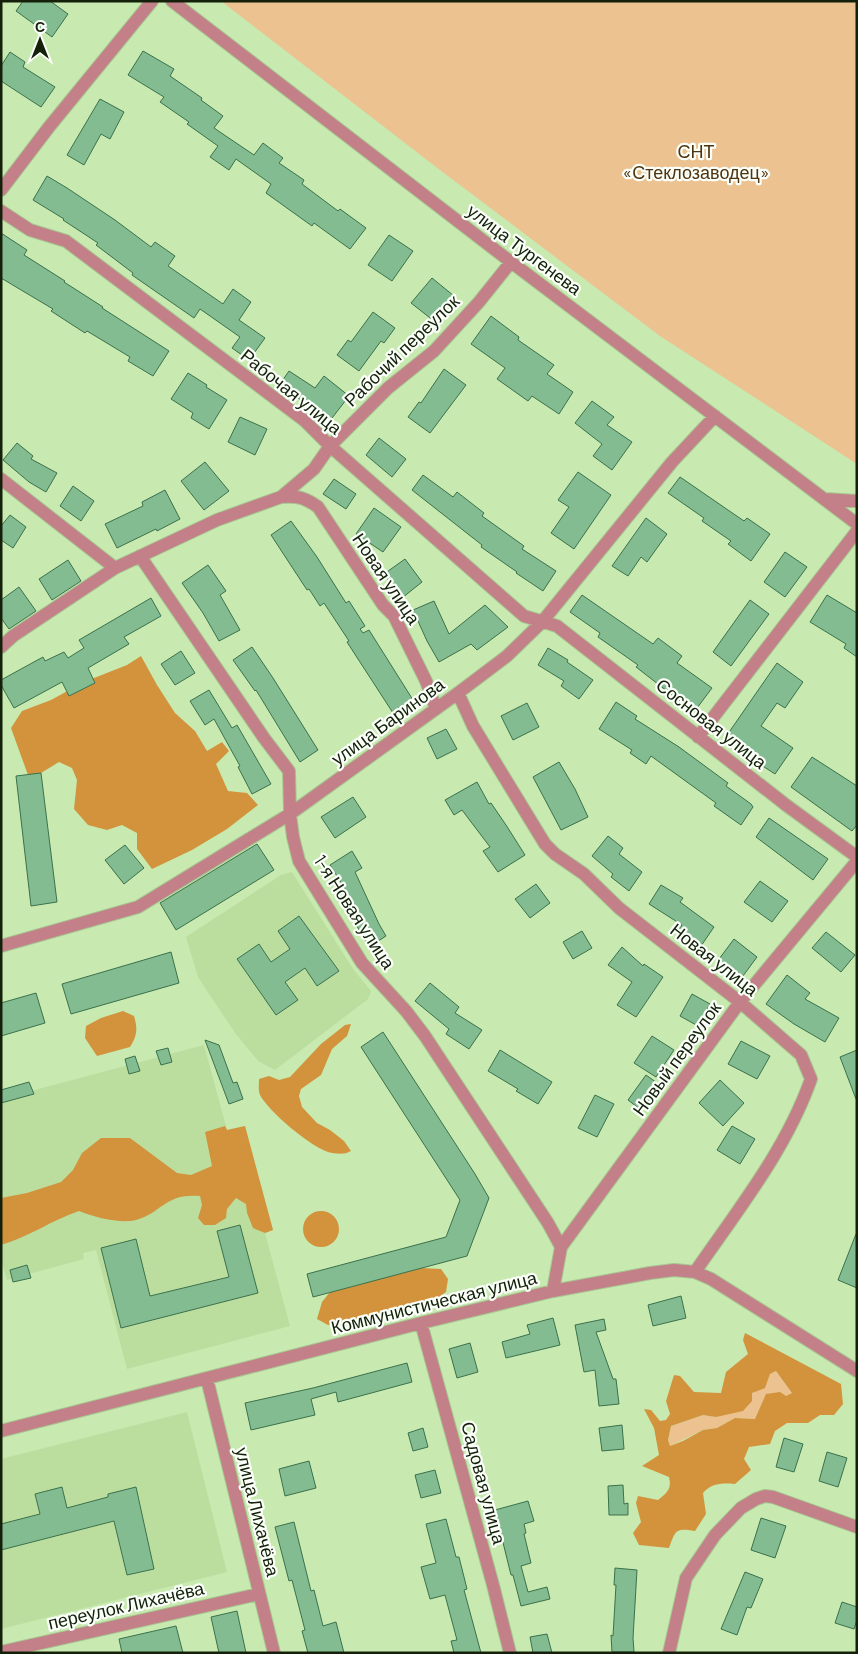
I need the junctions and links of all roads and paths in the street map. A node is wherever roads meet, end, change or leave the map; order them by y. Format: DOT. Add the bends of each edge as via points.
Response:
graph roads {
  1 [pos="152,1"];
  2 [pos="172,1"];
  3 [pos="2,189"];
  4 [pos="1,211"];
  5 [pos="511,262"];
  6 [pos="715,416"];
  7 [pos="332,443"];
  8 [pos="1,479"];
  9 [pos="281,497"];
  10 [pos="824,499"];
  11 [pos="857,501"];
  12 [pos="857,524"];
  13 [pos="857,531"];
  14 [pos="140,556"];
  15 [pos="115,568"];
  16 [pos="542,622"];
  17 [pos="1,647"];
  18 [pos="458,693"];
  19 [pos="436,709"];
  20 [pos="698,736"];
  21 [pos="290,814"];
  22 [pos="857,857"];
  23 [pos="857,861"];
  24 [pos="1,946"];
  25 [pos="740,1002"];
  26 [pos="561,1247"];
  27 [pos="695,1272"];
  28 [pos="553,1291"];
  29 [pos="421,1323"];
  30 [pos="857,1371"];
  31 [pos="207,1379"];
  32 [pos="1,1432"];
  33 [pos="857,1526"];
  34 [pos="259,1594"];
  35 [pos="1,1652"];
  36 [pos="274,1653"];
  37 [pos="510,1653"];
  38 [pos="669,1653"];
  1 -- 3 [label="street"];
  2 -- 5 [label="street, улица Тургенева"];
  4 -- 7 [label="street, Рабочая улица" via="30,230 66,241"];
  5 -- 6 [label="street, улица Тургенева"];
  5 -- 7 [label="street, Рабочий переулок" via="434,350 388,388"];
  6 -- 10 [label="street, улица Тургенева"];
  6 -- 16 [label="street, улица Баринова" via="672,462"];
  7 -- 9 [label="street, Рабочий переулок" via="314,469"];
  7 -- 16 [label="street, Рабочая улица" via="524,616"];
  8 -- 15 [label="street"];
  9 -- 14 [label="street" via="217,520"];
  9 -- 19 [label="street, Новая улица" via="306,498 318,507 383,605 394,616"];
  10 -- 11 [label="street"];
  10 -- 12 [label="street, улица Тургенева"];
  13 -- 20 [label="street"];
  14 -- 15 [label="street"];
  14 -- 21 [label="street, 1-я Новая улица" via="289,771"];
  15 -- 17 [label="street"];
  16 -- 18 [label="street, улица Баринова" via="507,656"];
  16 -- 20 [label="street, Сосновая улица" via="557,626"];
  18 -- 19 [label="street, улица Баринова"];
  18 -- 25 [label="street, Новая улица" via="473,726 545,844 584,874 626,914"];
  19 -- 21 [label="street, улица Баринова"];
  20 -- 22 [label="street, Сосновая улица"];
  21 -- 24 [label="street, улица Баринова" via="138,907"];
  21 -- 26 [label="street, 1-я Новая улица" via="299,861 362,962 426,1036"];
  23 -- 25 [label="street, Новый переулок"];
  25 -- 26 [label="street, Новый переулок"];
  25 -- 27 [label="street, Новая улица" via="801,1055 811,1079 771,1161"];
  26 -- 28 [label="street, Новый переулок"];
  27 -- 28 [label="street, Коммунистическая улица" via="650,1273"];
  27 -- 30 [label="street, Коммунистическая улица" via="731,1291"];
  28 -- 29 [label="street, Коммунистическая улица"];
  29 -- 31 [label="street, Коммунистическая улица"];
  29 -- 37 [label="street, Садовая улица"];
  31 -- 32 [label="street, Коммунистическая улица"];
  31 -- 34 [label="street, улица Лихачёва"];
  33 -- 38 [label="street" via="774,1497 765,1496 741,1508 715,1535 686,1578"];
  34 -- 35 [label="street, переулок Лихачёва"];
  34 -- 36 [label="street, улица Лихачёва"];
}
